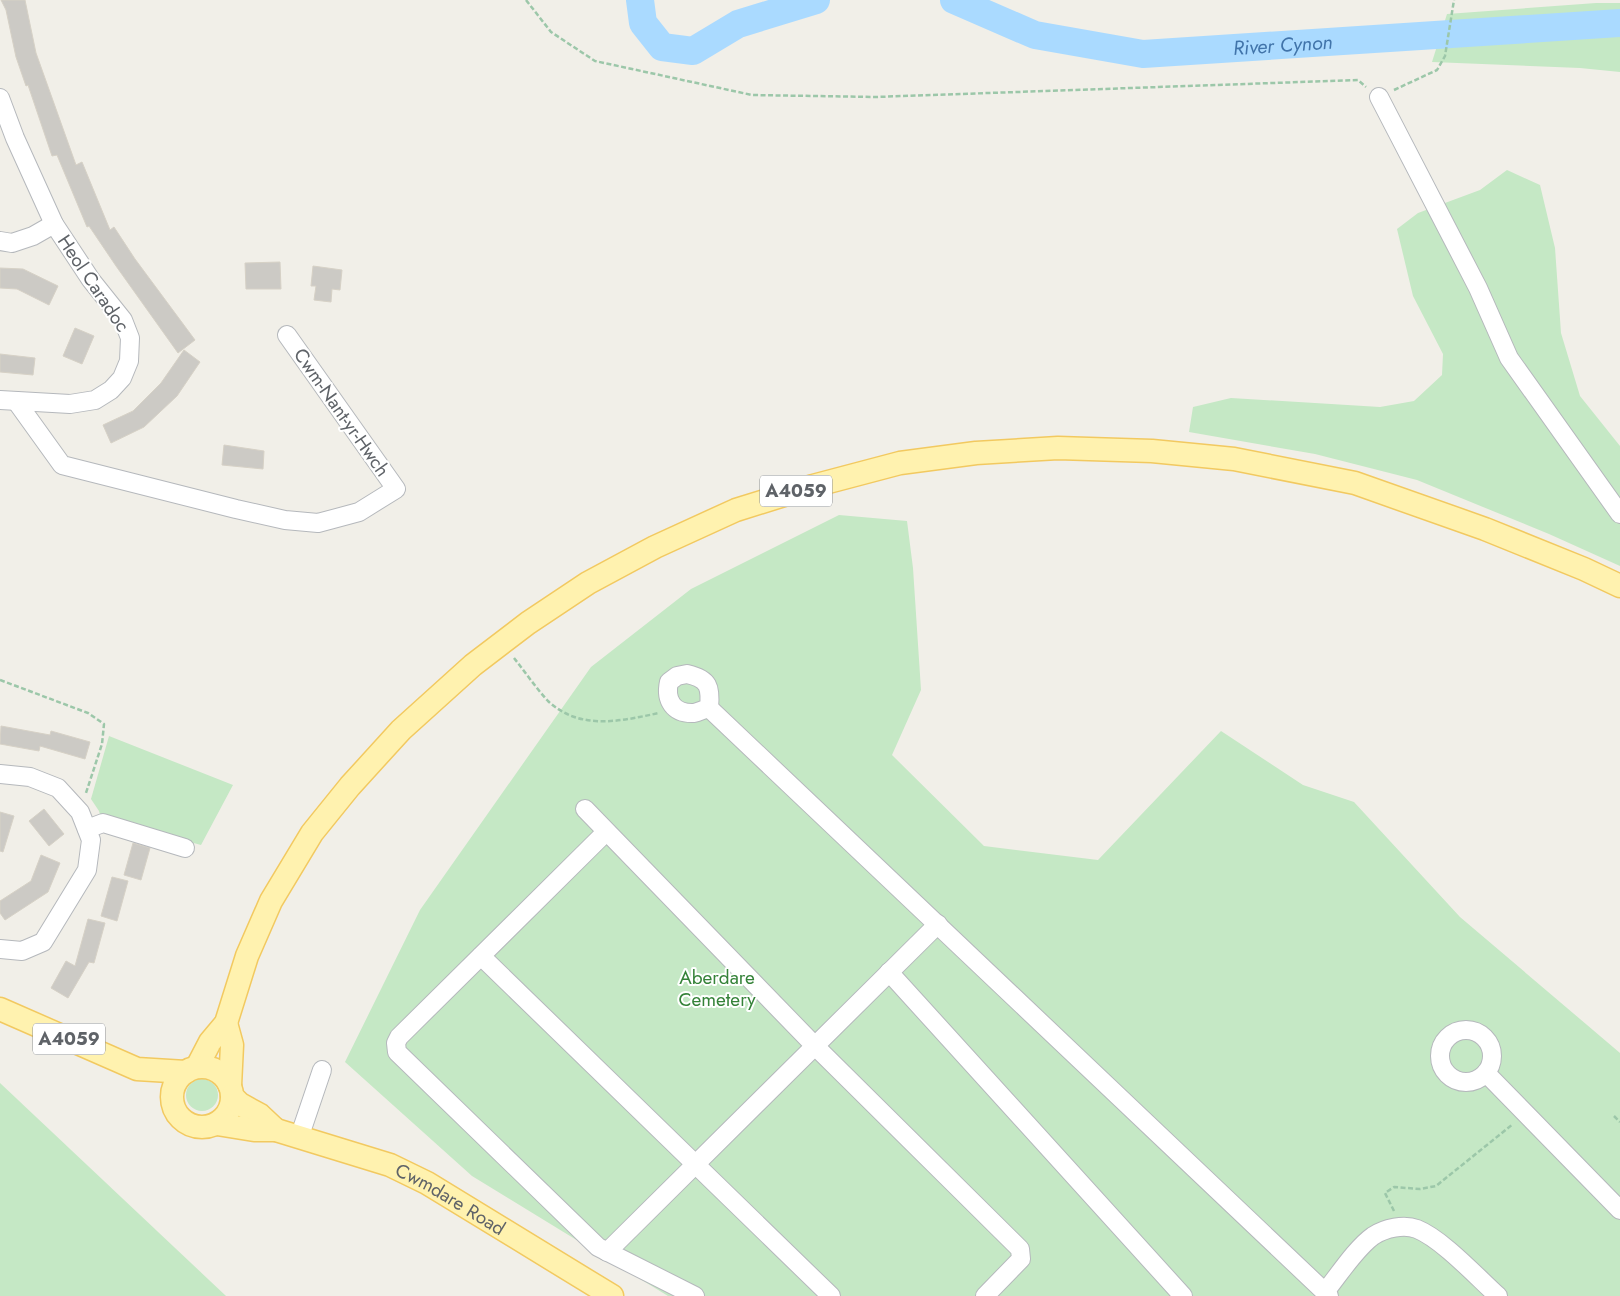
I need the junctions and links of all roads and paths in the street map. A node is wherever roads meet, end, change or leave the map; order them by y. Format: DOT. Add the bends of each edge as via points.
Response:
graph roads {
  1 [pos="526,0"];
  2 [pos="1454,0"];
  3 [pos="1358,80"];
  4 [pos="1379,97"];
  5 [pos="0,98"];
  6 [pos="7,140"];
  7 [pos="54,224"];
  8 [pos="0,241"];
  9 [pos="287,335"];
  10 [pos="8,400"];
  11 [pos="1620,514"];
  12 [pos="1620,586"];
  13 [pos="502,643"];
  14 [pos="0,680"];
  15 [pos="709,708"];
  16 [pos="677,709"];
  17 [pos="0,774"];
  18 [pos="585,809"];
  19 [pos="80,812"];
  20 [pos="87,829"];
  21 [pos="606,832"];
  22 [pos="185,848"];
  23 [pos="938,924"];
  24 [pos="0,949"];
  25 [pos="481,956"];
  26 [pos="889,972"];
  27 [pos="0,1009"];
  28 [pos="226,1023"];
  29 [pos="815,1046"];
  30 [pos="137,1069"];
  31 [pos="191,1070"];
  32 [pos="322,1070"];
  33 [pos="1486,1073"];
  34 [pos="231,1091"];
  35 [pos="172,1102"];
  36 [pos="1526,1114"];
  37 [pos="1614,1116"];
  38 [pos="1620,1122"];
  39 [pos="216,1124"];
  40 [pos="276,1130"];
  41 [pos="299,1138"];
  42 [pos="696,1164"];
  43 [pos="1620,1210"];
  44 [pos="1402,1226"];
  45 [pos="607,1252"];
  46 [pos="1320,1292"];
  47 [pos="612,1296"];
  48 [pos="695,1296"];
  49 [pos="831,1296"];
  50 [pos="984,1296"];
  51 [pos="1183,1296"];
  52 [pos="1498,1296"];
  1 -- 3 [label="path" via="551,32 596,61 752,96 875,97"];
  2 -- 4 [label="path" via="1446,56 1437,70"];
  4 -- 11 [label="street" via="1478,288 1509,358"];
  5 -- 6 [label="street, Heol Caradoc"];
  6 -- 7 [label="street, Heol Caradoc"];
  7 -- 8 [label="street" via="12,243"];
  7 -- 10 [label="street, Heol Caradoc" via="91,280 123,320 130,338 129,361 122,378 95,400 70,404"];
  9 -- 10 [label="street, Cwm-Nant-yr-Hwch" via="396,489 359,512 318,523 285,520 62,465"];
  12 -- 13 [label="main road, A4059" via="1484,529 1355,483 1234,460 1058,448 976,453 900,463 736,510 655,547 588,583"];
  13 -- 16 [label="path" via="549,701 573,718 602,723"];
  13 -- 28 [label="main road, A4059" via="401,730 312,833 271,901 248,956"];
  14 -- 19 [label="path" via="88,713 104,724 102,744"];
  15 -- 16 [label="street" via="694,713"];
  15 -- 16 [label="street" via="707,683 699,676 687,674 669,682 667,692"];
  15 -- 23 [label="street"];
  17 -- 19 [label="street" via="30,777 58,788"];
  18 -- 21 [label="street"];
  19 -- 20 [label="street"];
  20 -- 22 [label="street" via="103,823"];
  20 -- 24 [label="street" via="91,840 87,870 43,942 22,951"];
  21 -- 25 [label="street"];
  21 -- 29 [label="street"];
  23 -- 26 [label="street"];
  23 -- 46 [label="street"];
  25 -- 42 [label="street"];
  25 -- 45 [label="street" via="399,1037 397,1052 598,1247"];
  26 -- 29 [label="street"];
  26 -- 51 [label="street"];
  27 -- 30 [label="main road, A4059"];
  28 -- 31 [label="main road, A4059"];
  28 -- 34 [label="main road" via="232,1045"];
  29 -- 42 [label="street"];
  29 -- 50 [label="street" via="1020,1249 1021,1259"];
  30 -- 31 [label="main road, A4059"];
  30 -- 35 [label="main road, A4059"];
  31 -- 34 [label="main road" via="219,1072"];
  31 -- 35 [label="main road" via="179,1078"];
  32 -- 41 [label="street"];
  33 -- 36 [label="street"];
  34 -- 39 [label="main road" via="228,1113"];
  34 -- 40 [label="main road, Cwmdare Road" via="240,1104 260,1115"];
  35 -- 39 [label="main road" via="176,1112 190,1125 207,1127"];
  36 -- 43 [label="street"];
  36 -- 44 [label="path" via="1436,1186 1420,1189 1394,1187 1385,1193"];
  37 -- 38 [label="path"];
  39 -- 40 [label="main road, Cwmdare Road"];
  40 -- 41 [label="main road, Cwmdare Road"];
  41 -- 47 [label="main road, Cwmdare Road" via="390,1165 427,1183"];
  42 -- 45 [label="street"];
  42 -- 49 [label="street"];
  44 -- 46 [label="street" via="1373,1236"];
  44 -- 52 [label="street" via="1417,1229 1436,1240"];
  45 -- 48 [label="street"];
}
